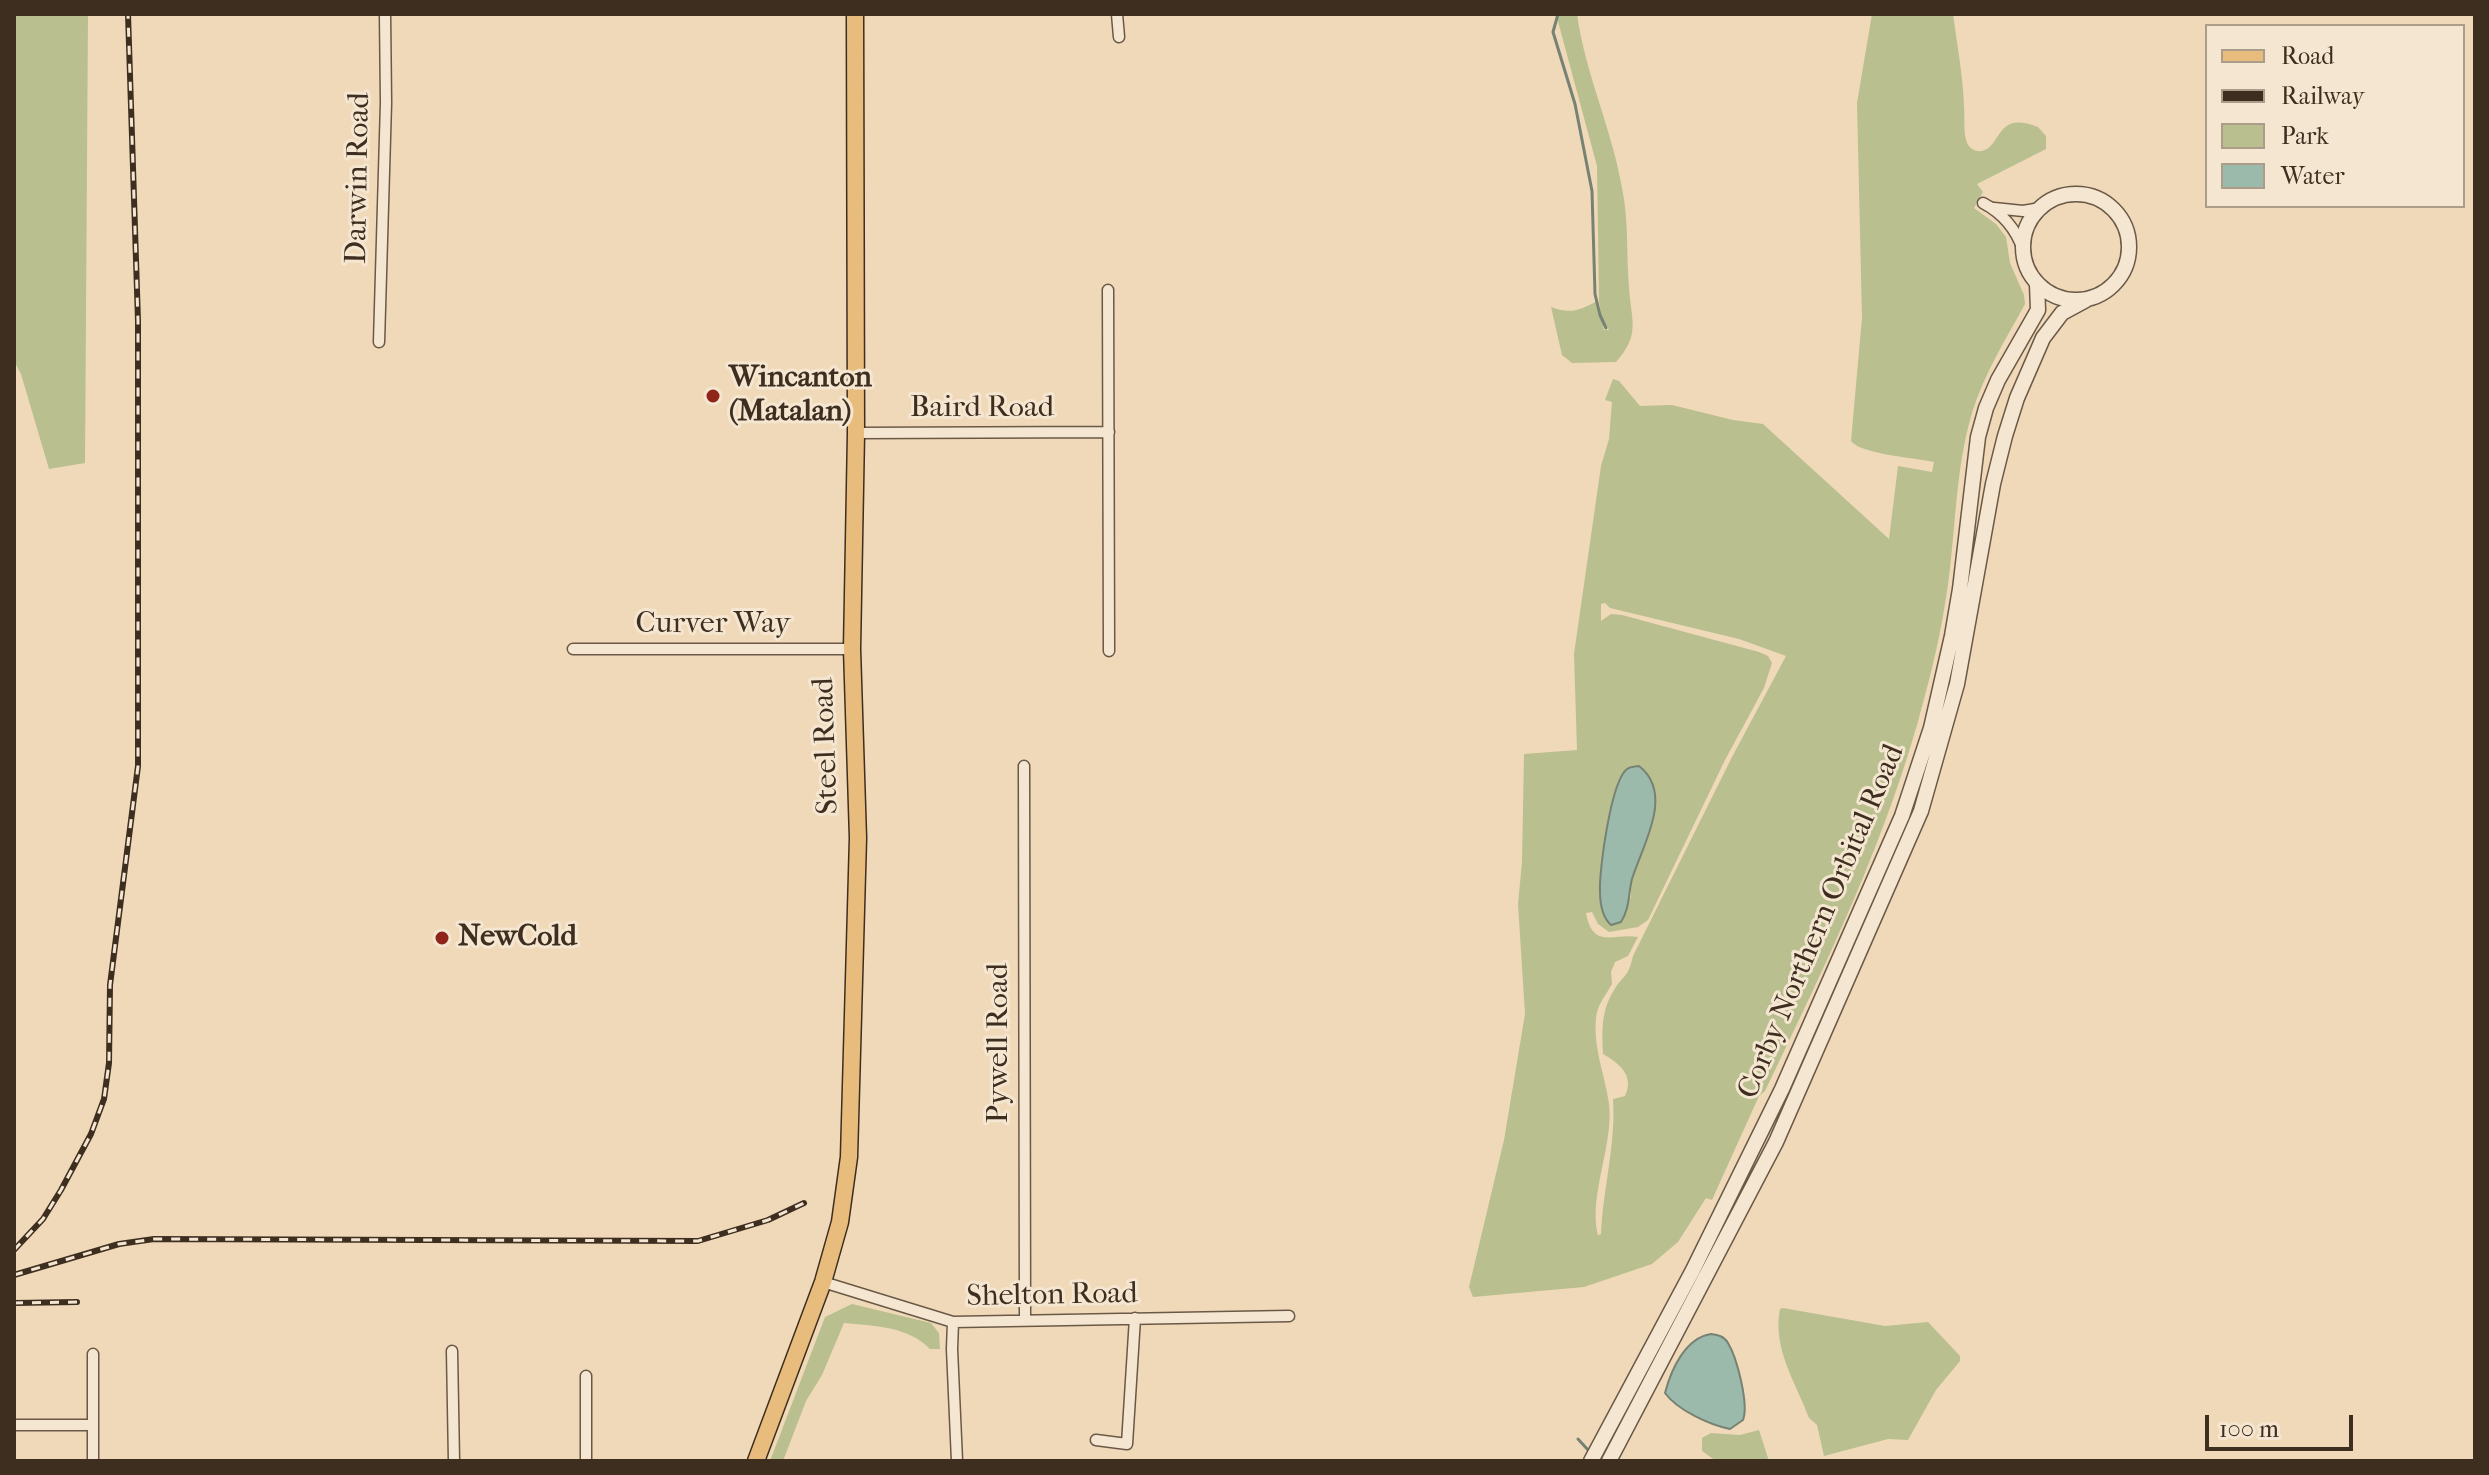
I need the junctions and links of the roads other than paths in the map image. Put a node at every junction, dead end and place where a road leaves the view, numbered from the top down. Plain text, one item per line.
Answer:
1 (385, 14) edge
2 (855, 14) edge
3 (1117, 14) edge
4 (1119, 37) dead end
5 (2041, 208) junction
6 (2023, 250) junction
7 (2037, 284) junction
8 (1108, 290) dead end
9 (2086, 300) junction
10 (379, 342) dead end
11 (1109, 432) junction
12 (856, 433) junction
13 (573, 649) dead end
14 (852, 649) junction
15 (1109, 651) dead end
16 (1024, 766) dead end
17 (823, 1282) junction
18 (1289, 1316) dead end
19 (1135, 1318) junction
20 (1025, 1320) junction
21 (953, 1322) junction
22 (452, 1351) dead end
23 (93, 1354) dead end
24 (586, 1376) dead end
25 (14, 1425) edge
26 (93, 1425) junction
27 (1096, 1440) dead end
28 (93, 1461) edge
29 (454, 1461) edge
30 (586, 1461) edge
31 (756, 1461) edge
32 (957, 1461) edge
33 (1591, 1461) edge
34 (1609, 1461) edge

1 - 10 street, Darwin Road
2 - 12 main road, Steel Road
3 - 4 street
5 - 6 street
5 - 6 street
5 - 9 street
6 - 7 street
7 - 9 street
7 - 33 street, Corby Northern Orbital Road
8 - 11 street
9 - 34 street, Corby Northern Orbital Road
11 - 12 street, Baird Road
11 - 15 street
12 - 14 main road, Steel Road
13 - 14 street, Curver Way
14 - 17 main road, Steel Road
16 - 20 street, Pywell Road
17 - 21 street, Shelton Road
17 - 31 main road, Steel Road
18 - 19 street, Shelton Road
19 - 20 street, Shelton Road
19 - 27 street
20 - 21 street, Shelton Road
21 - 32 street
22 - 29 street
23 - 26 street
24 - 30 street
25 - 26 street
26 - 28 street

